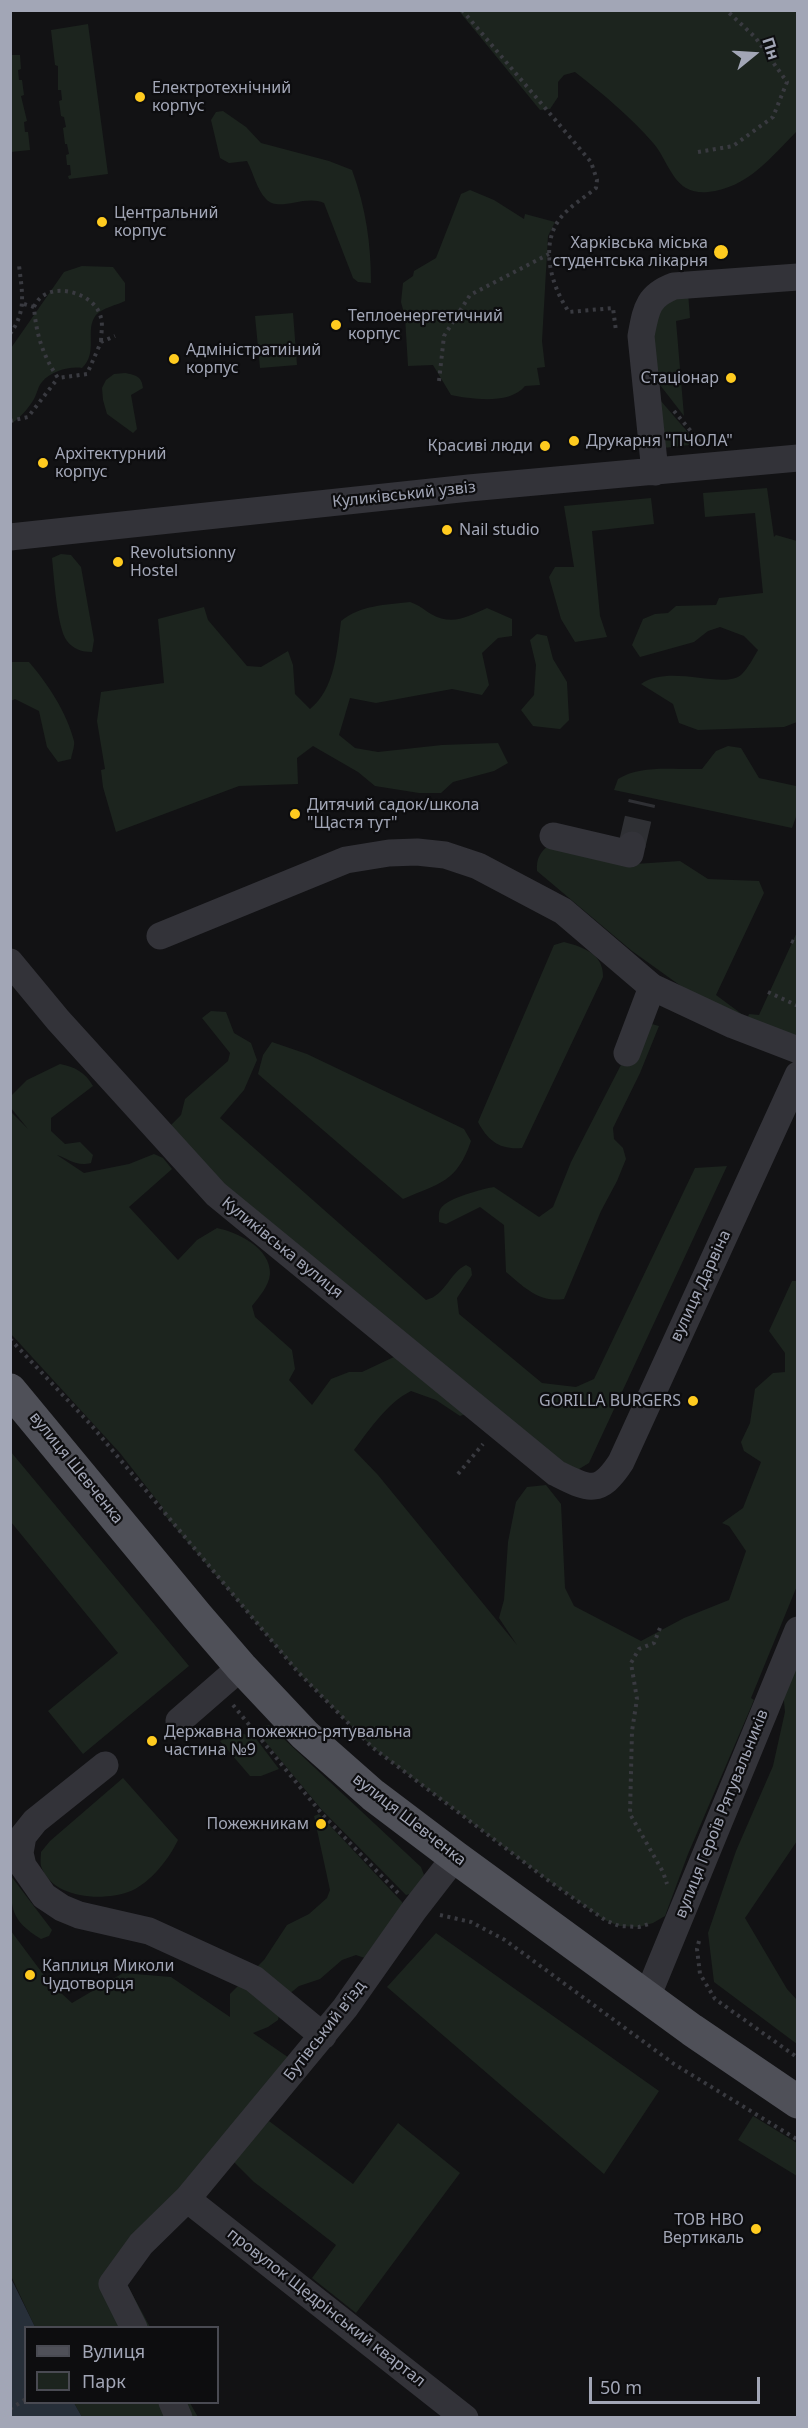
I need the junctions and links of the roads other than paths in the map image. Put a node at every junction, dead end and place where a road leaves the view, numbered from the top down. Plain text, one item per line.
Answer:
1 (798, 277) edge
2 (798, 458) edge
3 (655, 472) junction
4 (10, 537) edge
5 (553, 836) dead end
6 (632, 845) dead end
7 (160, 936) dead end
8 (10, 962) edge
9 (652, 987) junction
10 (798, 1050) edge
11 (627, 1053) dead end
12 (798, 1075) edge
13 (10, 1390) edge
14 (594, 1487) joint
15 (798, 1630) edge
16 (230, 1677) junction
17 (179, 1721) dead end
18 (105, 1765) dead end
19 (455, 1857) junction
20 (647, 1997) junction
21 (323, 2036) junction
22 (798, 2102) edge
23 (187, 2199) junction
24 (133, 2326) edge
25 (172, 2404) edge
26 (179, 2418) edge
27 (465, 2418) edge

1 - 3 street
2 - 3 street, Куликівський узвіз
3 - 4 street, Куликівський узвіз
5 - 6 street
7 - 9 street
8 - 14 street, Куликівська вулиця
9 - 10 street
9 - 11 street
12 - 14 street, вулиця Дарвіна
13 - 16 main road, вулиця Шевченка
15 - 20 street, вулиця Героїв Рятувальників
16 - 17 street
16 - 19 main road, вулиця Шевченка
18 - 21 street
19 - 20 main road, вулиця Шевченка
19 - 21 street, Бутівський в’їзд
20 - 22 main road, вулиця Шевченка
21 - 23 street, Бутівський в’їзд
23 - 24 street, Бутівський в’їзд
23 - 27 street, провулок Щедрінський квартал
25 - 26 street

